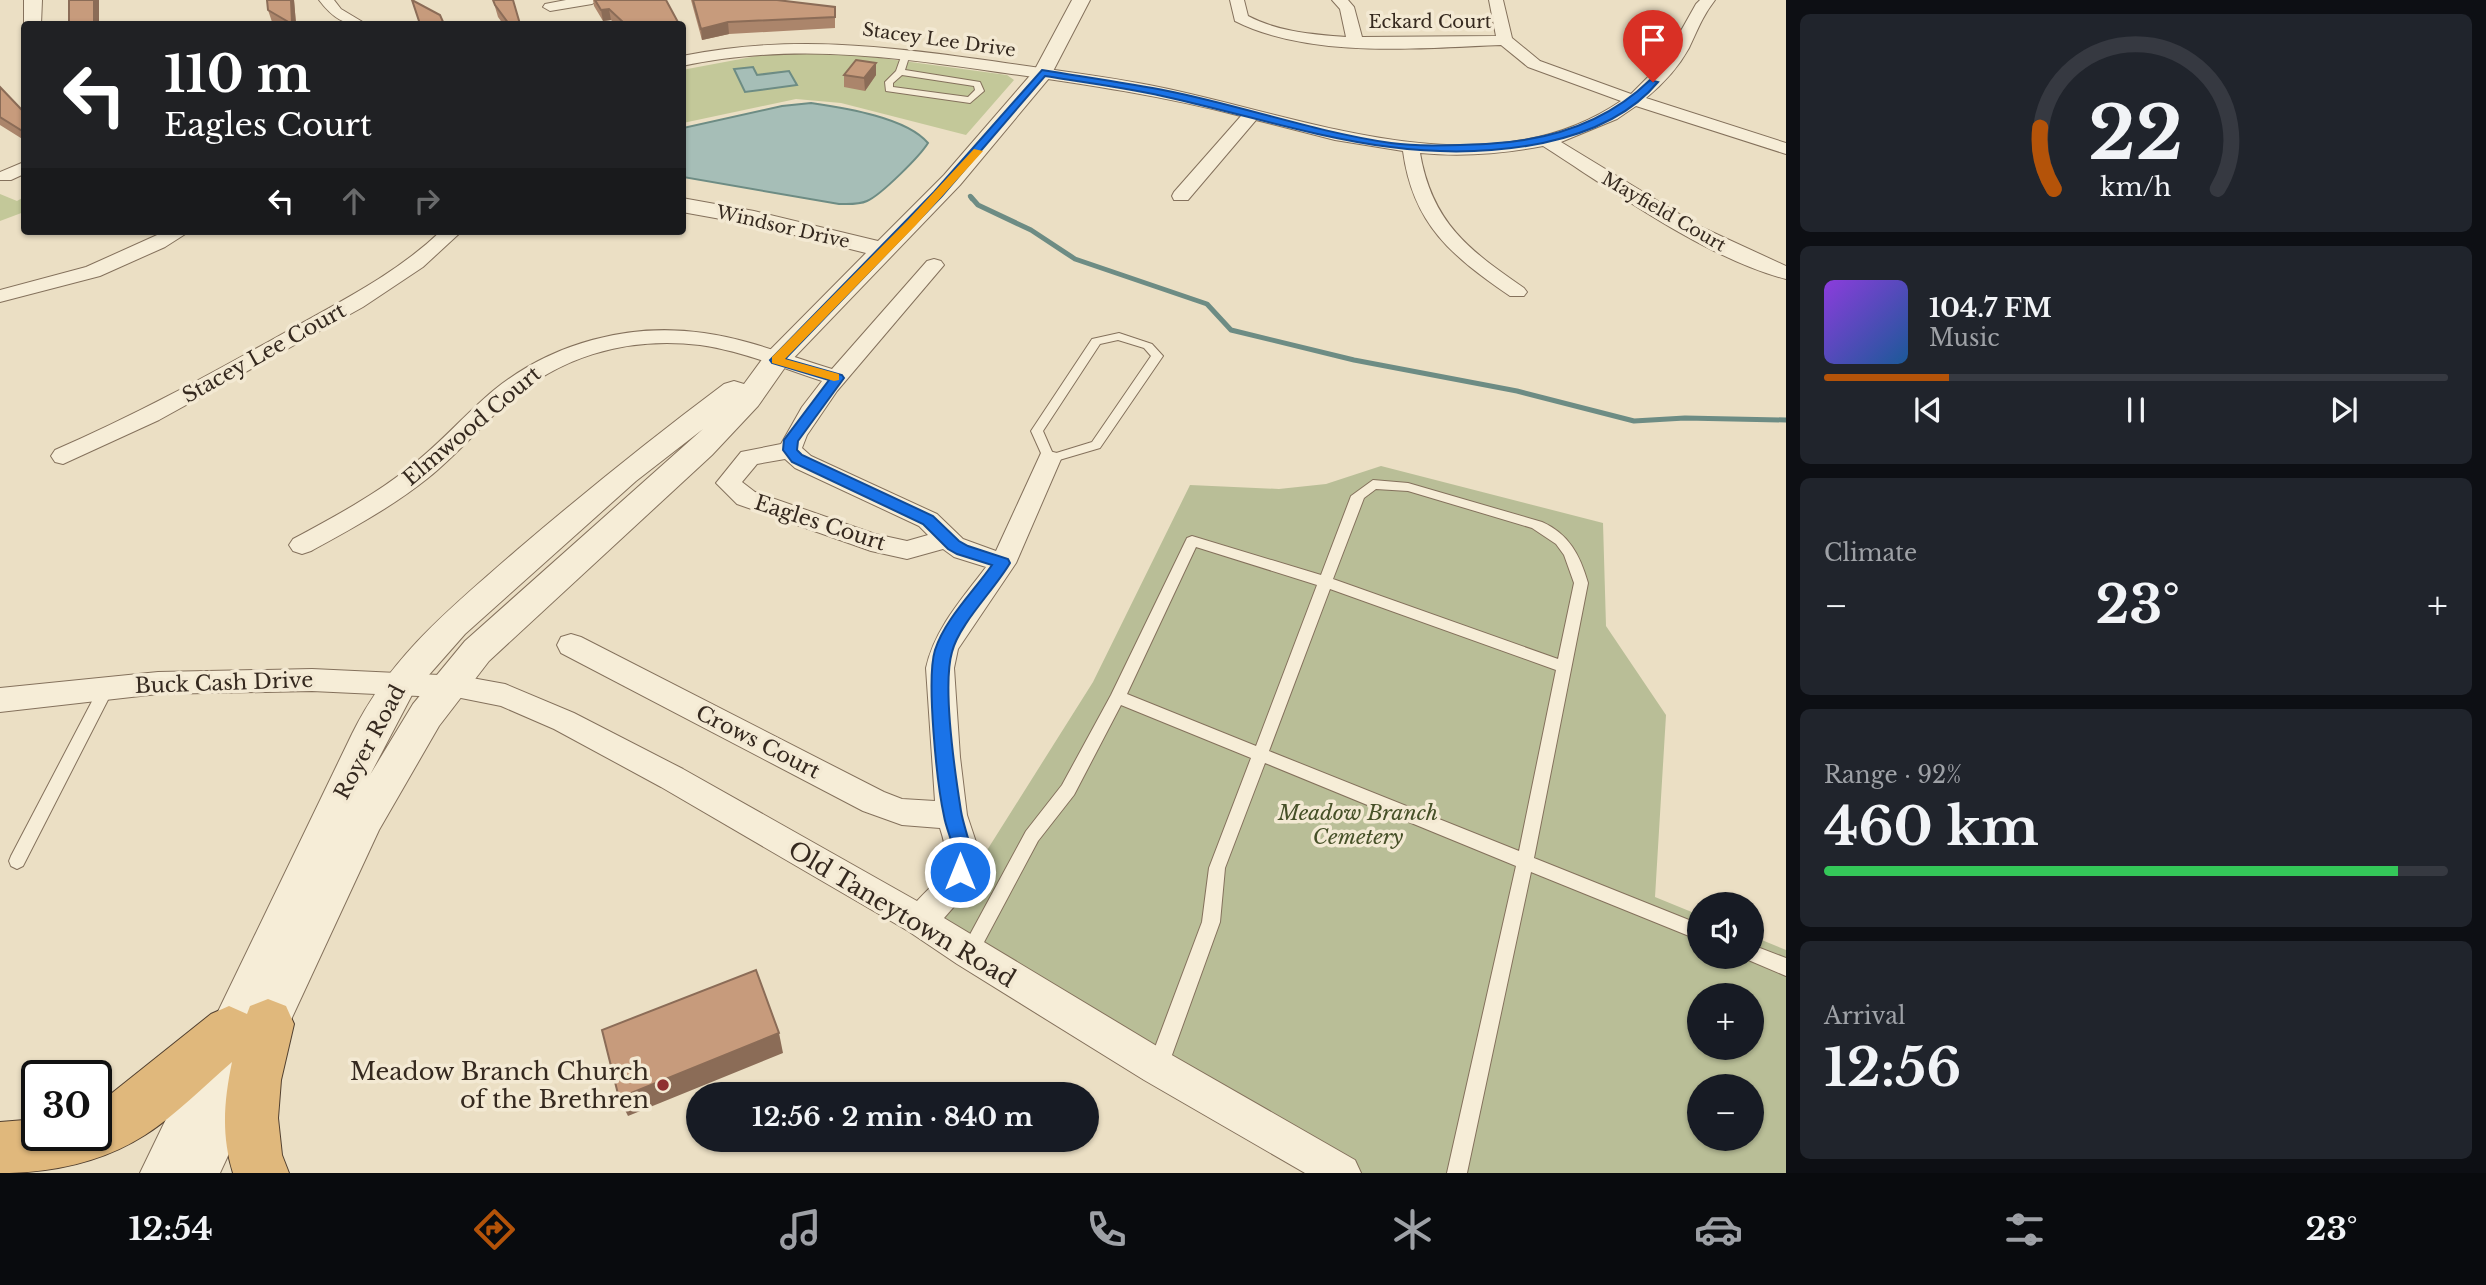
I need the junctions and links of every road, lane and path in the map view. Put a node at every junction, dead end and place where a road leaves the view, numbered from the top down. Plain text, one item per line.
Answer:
1 (33, 0) edge
2 (326, 0) edge
3 (592, 0) edge
4 (1082, 0) edge
5 (1237, 0) edge
6 (1339, 0) edge
7 (1496, 0) edge
8 (1708, 0) edge
9 (548, 4) edge
10 (32, 21) edge
11 (353, 21) edge
12 (559, 21) edge
13 (1505, 40) junction
14 (1355, 41) junction
15 (906, 54) junction
16 (686, 60) edge
17 (900, 72) junction
18 (1042, 73) junction
19 (1635, 100) junction
20 (1251, 115) junction
21 (1546, 140) junction
22 (1411, 149) junction
23 (1786, 149) edge
24 (21, 168) edge
25 (5, 176) dead end
26 (1181, 196) dead end
27 (686, 206) edge
28 (173, 235) edge
29 (448, 235) edge
30 (883, 250) junction
31 (934, 265) dead end
32 (1786, 273) edge
33 (1517, 292) dead end
34 (0, 296) edge
35 (776, 360) junction
36 (837, 378) junction
37 (790, 450) junction
38 (63, 456) dead end
39 (1049, 459) junction
40 (948, 539) junction
41 (302, 545) dead end
42 (1003, 563) junction
43 (1326, 582) junction
44 (571, 645) dead end
45 (1564, 667) junction
46 (400, 682) junction
47 (449, 686) junction
48 (106, 688) junction
49 (1118, 697) junction
50 (0, 700) edge
51 (1260, 755) junction
52 (953, 814) junction
53 (17, 861) dead end
54 (1525, 862) junction
55 (920, 920) junction
56 (1687, 927) edge
57 (969, 953) junction
58 (1764, 958) edge
59 (1786, 967) edge
60 (248, 1028) junction
61 (1157, 1067) junction
62 (112, 1123) edge
63 (0, 1149) edge
64 (21, 1149) edge
65 (164, 1173) edge
66 (195, 1173) edge
67 (261, 1173) edge
68 (1342, 1173) edge
69 (1457, 1173) edge

1 - 10 street
2 - 11 street
3 - 9 street
4 - 18 street, Royer Road
5 - 14 street, Eckard Court
6 - 14 street, Eckard Court
7 - 13 street
8 - 19 street, Stacey Lee Drive
9 - 12 street
13 - 14 street, Eckard Court
13 - 19 street
15 - 16 street, Stacey Lee Drive
15 - 17 lane
15 - 18 street, Stacey Lee Drive
17 - 17 lane
18 - 20 street, Stacey Lee Drive
18 - 30 street, Royer Road
19 - 21 street, Stacey Lee Drive
19 - 23 street
20 - 22 street, Stacey Lee Drive
20 - 26 street
21 - 22 street, Stacey Lee Drive
21 - 32 street, Mayfield Court
22 - 33 street
24 - 25 street
27 - 30 street, Windsor Drive
28 - 34 street
29 - 38 street, Stacey Lee Court
30 - 35 street, Royer Road
31 - 36 street
35 - 36 street, Elmwood Court
35 - 41 street, Elmwood Court
35 - 46 street, Royer Road
35 - 47 street, Royer Road
36 - 37 street
37 - 40 street, Eagles Court
37 - 40 street, Eagles Court
39 - 39 lane
39 - 42 street
40 - 42 street, Eagles Court
42 - 52 street
43 - 45 lane
43 - 45 lane
43 - 49 lane
43 - 51 lane
44 - 52 street, Crows Court
45 - 54 lane
46 - 47 street, Buck Cash Drive
46 - 48 street, Buck Cash Drive
46 - 60 street, Royer Road
47 - 55 street, Old Taneytown Road
47 - 60 street, Royer Road
48 - 50 street, Buck Cash Drive
48 - 53 lane
49 - 51 lane
49 - 57 lane
51 - 54 lane
51 - 61 lane
52 - 55 street
54 - 56 lane
54 - 69 lane
55 - 57 street, Old Taneytown Road
57 - 61 street, Old Taneytown Road
58 - 59 lane
60 - 62 highway
60 - 65 street, Royer Road
60 - 66 street, Royer Road
60 - 67 highway
61 - 68 street, Old Taneytown Road
63 - 64 highway

